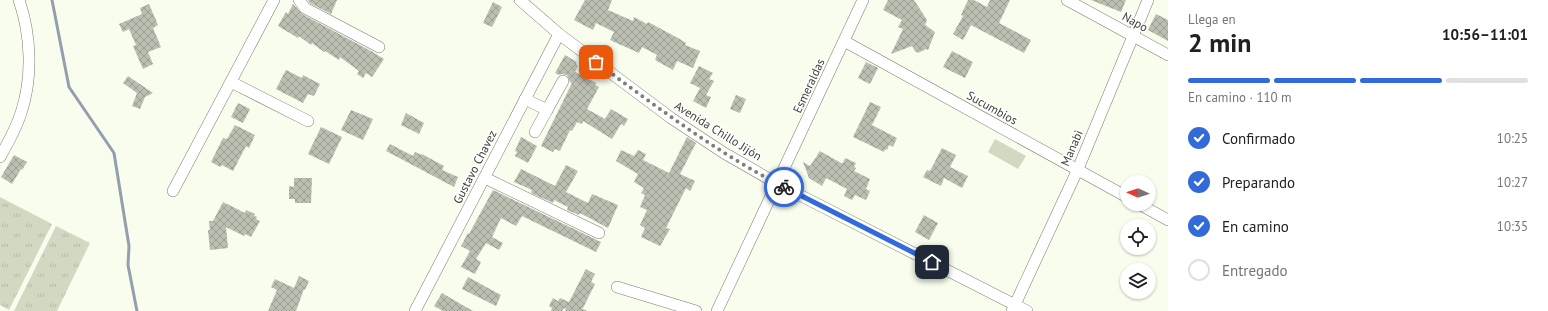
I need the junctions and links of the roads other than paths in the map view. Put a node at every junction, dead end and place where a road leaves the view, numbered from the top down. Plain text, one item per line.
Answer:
1 (18, 0) edge
2 (274, 0) edge
3 (299, 0) edge
4 (520, 0) edge
5 (863, 0) edge
6 (1067, 0) edge
7 (1148, 0) edge
8 (559, 34) junction
9 (1133, 36) junction
10 (844, 41) junction
11 (379, 47) dead end
12 (1168, 55) edge
13 (563, 81) dead end
14 (231, 82) junction
15 (525, 100) junction
16 (547, 110) junction
17 (308, 121) dead end
18 (535, 132) dead end
19 (0, 158) edge
20 (1078, 169) junction
21 (485, 178) junction
22 (778, 184) junction
23 (173, 191) dead end
24 (1120, 193) edge
25 (1152, 211) edge
26 (1168, 220) edge
27 (599, 233) dead end
28 (617, 287) dead end
29 (1014, 308) edge
30 (415, 311) edge
31 (696, 311) edge
32 (717, 311) edge
33 (1026, 311) edge

1 - 19 street
2 - 14 street
3 - 11 street
4 - 8 street, Avenida Chillo Jijón
5 - 10 street, Esmeraldas
6 - 9 street, Napo
7 - 9 street, Manabì
8 - 15 street, Gustavo Chavez
8 - 22 street, Avenida Chillo Jijón
9 - 12 street, Napo
9 - 20 street, Manabì
10 - 20 street, Sucumbios
10 - 22 street, Esmeraldas
13 - 16 street
14 - 17 street
14 - 23 street
15 - 16 street
15 - 21 street, Gustavo Chavez
16 - 18 street
20 - 24 street, Sucumbios
20 - 29 street, Manabì
21 - 27 street
21 - 30 street, Gustavo Chavez
22 - 29 street, Avenida Chillo Jijón
22 - 32 street, Esmeraldas
25 - 26 street
28 - 31 street
29 - 33 street, Avenida Chillo Jijón

